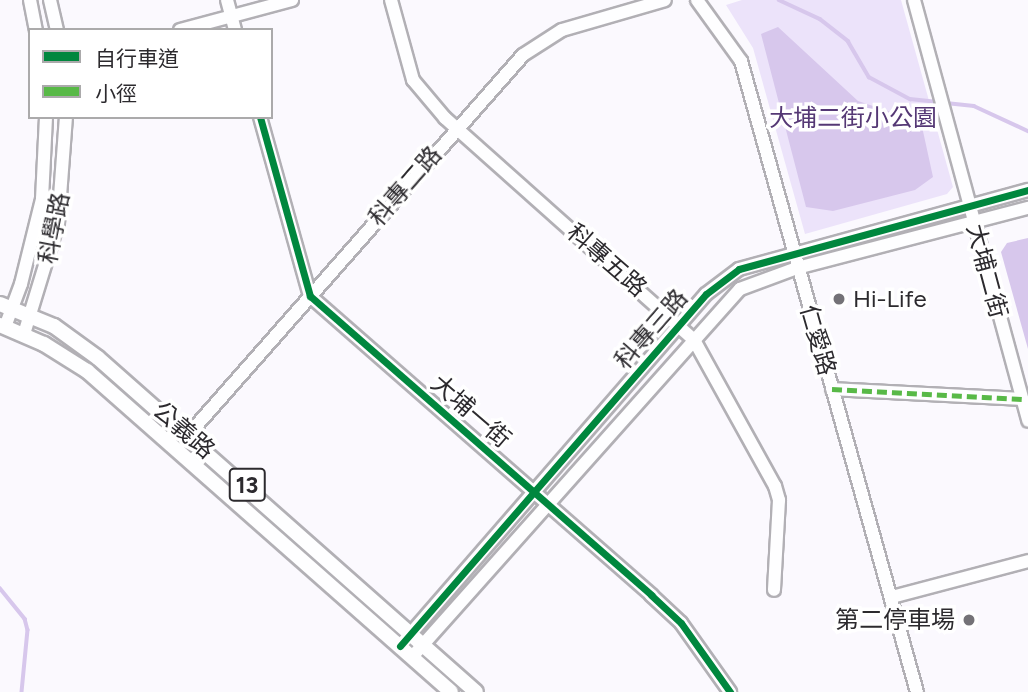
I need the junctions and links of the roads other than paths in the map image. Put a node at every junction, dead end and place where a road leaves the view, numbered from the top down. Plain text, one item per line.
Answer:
1 (30, 0) edge
2 (50, 0) edge
3 (227, 0) edge
4 (292, 0) edge
5 (391, 0) edge
6 (665, 0) edge
7 (697, 0) edge
8 (914, 0) edge
9 (231, 16) junction
10 (36, 28) edge
11 (57, 28) edge
12 (187, 28) edge
13 (234, 28) edge
14 (46, 119) edge
15 (65, 119) edge
16 (261, 119) edge
17 (455, 127) junction
18 (1028, 190) edge
19 (970, 206) junction
20 (1028, 208) edge
21 (974, 223) junction
22 (792, 252) junction
23 (797, 268) junction
24 (310, 296) junction
25 (6, 307) edge
26 (32, 318) junction
27 (680, 325) junction
28 (3, 326) edge
29 (24, 334) junction
30 (694, 340) junction
31 (832, 389) junction
32 (1022, 399) junction
33 (1028, 421) edge
34 (189, 434) junction
35 (536, 492) junction
36 (548, 503) junction
37 (1028, 561) edge
38 (314, 573) junction
39 (348, 575) junction
40 (774, 590) dead end
41 (892, 597) junction
42 (411, 633) junction
43 (424, 644) junction
44 (400, 646) junction
45 (412, 657) junction
46 (451, 692) edge
47 (476, 692) edge
48 (730, 692) edge
49 (917, 692) edge

1 - 10 street
2 - 11 street
3 - 9 street
4 - 9 street
5 - 17 street, 科專五路
6 - 17 street, 科專二路
7 - 22 street, 仁愛路
8 - 19 street, 大埔二街
9 - 12 street
9 - 13 street
14 - 25 street, 科學路
15 - 26 street, 科學路
16 - 24 street
17 - 24 street, 科專二路
17 - 27 street, 科專五路
18 - 19 street, 科專三路
19 - 21 street, 大埔二街
19 - 22 street, 科專三路
20 - 21 street, 科專三路
21 - 23 street, 科專三路
21 - 32 street, 大埔二街
22 - 23 street, 仁愛路
22 - 27 street, 科專三路
23 - 30 street, 科專三路
23 - 31 street, 仁愛路
24 - 34 street, 科專二路
24 - 35 street, 大埔一街
25 - 26 main road, 公義路 / 13
25 - 28 street, 科學路
26 - 29 street, 科學路
26 - 34 main road, 公義路 / 13
27 - 30 street, 科專五路
27 - 35 street, 科專三路
28 - 29 main road, 公義路 / 13
29 - 38 main road, 公義路 / 13
30 - 36 street, 科專三路
30 - 40 street, 科專五路
31 - 32 street
31 - 41 street, 仁愛路
32 - 33 street, 大埔二街
34 - 39 main road, 公義路 / 13
35 - 36 street, 大埔一街
35 - 42 street, 科專三路
36 - 43 street, 科專三路
36 - 48 street, 大埔一街
37 - 41 street
38 - 39 street
38 - 44 main road, 公義路 / 13
39 - 42 main road, 公義路 / 13
41 - 49 street, 仁愛路
42 - 43 main road, 公義路 / 13
42 - 44 street, 科專三路
43 - 45 street, 科專三路
43 - 47 main road, 公義路 / 13
44 - 45 main road, 公義路 / 13
45 - 46 main road, 公義路 / 13

